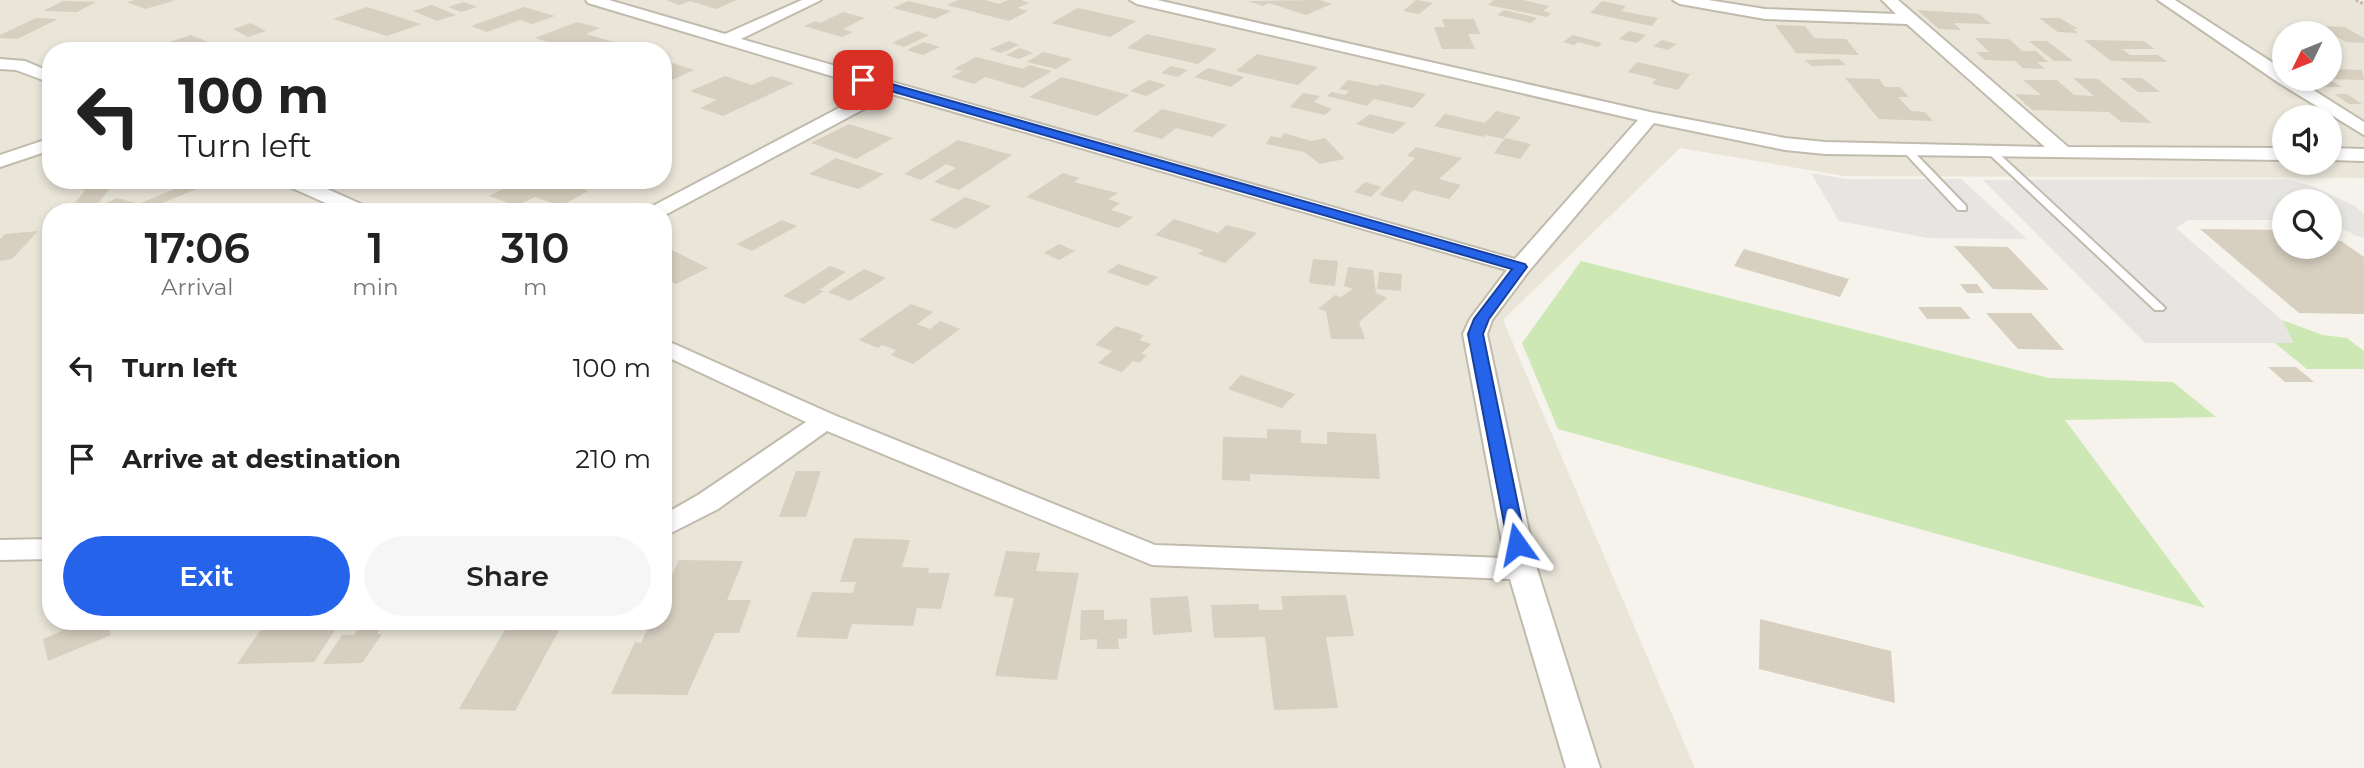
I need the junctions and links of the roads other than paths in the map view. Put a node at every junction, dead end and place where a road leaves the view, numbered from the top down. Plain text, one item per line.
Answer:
1 (593, 0) edge
2 (814, 0) edge
3 (1138, 0) edge
4 (1208, 0) edge
5 (1680, 0) edge
6 (1889, 0) edge
7 (2165, 0) edge
8 (1189, 11) junction
9 (1909, 19) junction
10 (729, 38) junction
11 (0, 64) edge
12 (2272, 70) edge
13 (42, 74) edge
14 (890, 88) junction
15 (2305, 91) edge
16 (1650, 117) junction
17 (2364, 130) edge
18 (42, 147) edge
19 (1907, 150) junction
20 (1992, 152) junction
21 (2063, 153) junction
22 (2272, 154) edge
23 (2342, 154) edge
24 (2364, 155) edge
25 (0, 161) edge
26 (311, 189) edge
27 (342, 203) edge
28 (672, 204) edge
29 (1962, 208) dead end
30 (1520, 267) junction
31 (2160, 309) dead end
32 (672, 350) edge
33 (825, 421) junction
34 (672, 522) edge
35 (42, 549) edge
36 (0, 550) edge
37 (1522, 569) junction
38 (1583, 768) edge

1 - 10 street
2 - 10 street
3 - 8 street
4 - 8 street
5 - 9 street
6 - 9 street
7 - 12 street
8 - 16 street
9 - 21 street
10 - 14 street
11 - 13 street
14 - 28 street
14 - 30 street
15 - 17 street
16 - 19 street
16 - 30 street
18 - 25 street
19 - 20 street
19 - 29 lane
20 - 21 street
20 - 31 lane
21 - 22 street
23 - 24 street
26 - 27 street
30 - 37 street
32 - 33 street
33 - 34 street
33 - 37 street
35 - 36 street
37 - 38 street

